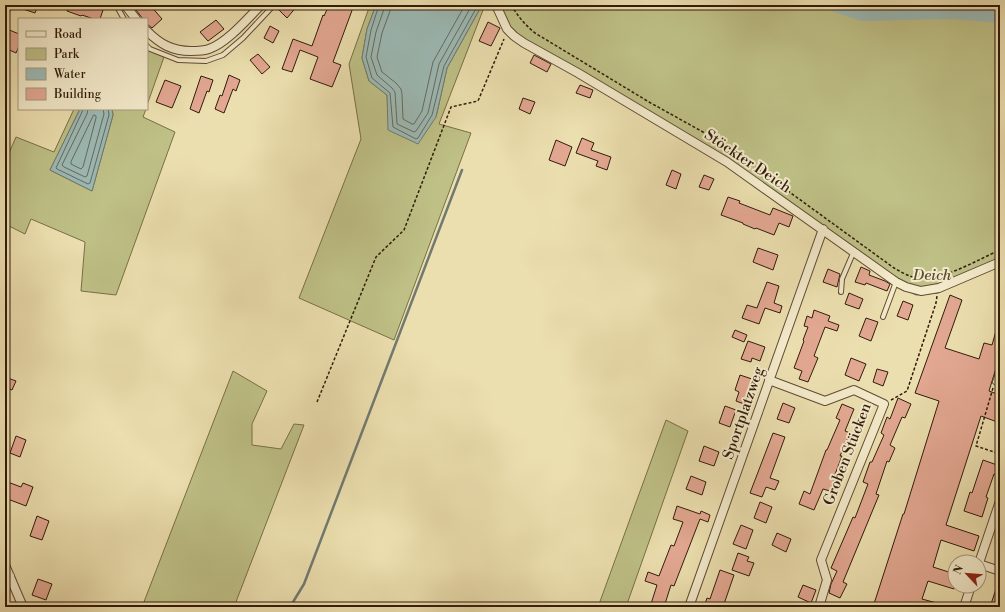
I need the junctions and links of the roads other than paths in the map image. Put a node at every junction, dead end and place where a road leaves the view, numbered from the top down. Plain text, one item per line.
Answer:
1 (8, 5) edge
2 (116, 5) edge
3 (126, 5) edge
4 (261, 5) edge
5 (274, 5) edge
6 (496, 5) edge
7 (5, 11) edge
8 (123, 18) edge
9 (135, 18) edge
10 (148, 32) edge
11 (148, 47) edge
12 (823, 229) junction
13 (854, 251) junction
14 (1000, 262) edge
15 (896, 282) junction
16 (841, 292) dead end
17 (883, 317) dead end
18 (1000, 366) edge
19 (769, 380) junction
20 (995, 382) road end
21 (1000, 501) edge
22 (982, 554) edge
23 (5, 565) edge
24 (987, 567) edge
25 (1000, 571) edge
26 (10, 576) junction
27 (5, 589) edge
28 (968, 594) edge
29 (23, 607) edge
30 (689, 607) edge
31 (819, 607) edge
32 (964, 607) edge

1 - 7 street
2 - 8 lane
3 - 9 street
4 - 10 street
5 - 11 lane
6 - 12 street, Stöckter Deich
12 - 13 street, Stöckter Deich
12 - 19 street, Sportplatzweg
13 - 15 street, Stöckter Deich
13 - 16 lane
14 - 15 street, Stöckter Deich
15 - 17 lane
18 - 20 lane
19 - 30 street, Sportplatzweg
19 - 31 street, Groben Stücken
21 - 22 street
23 - 26 street
24 - 25 street
26 - 27 street
26 - 29 street
28 - 32 street

